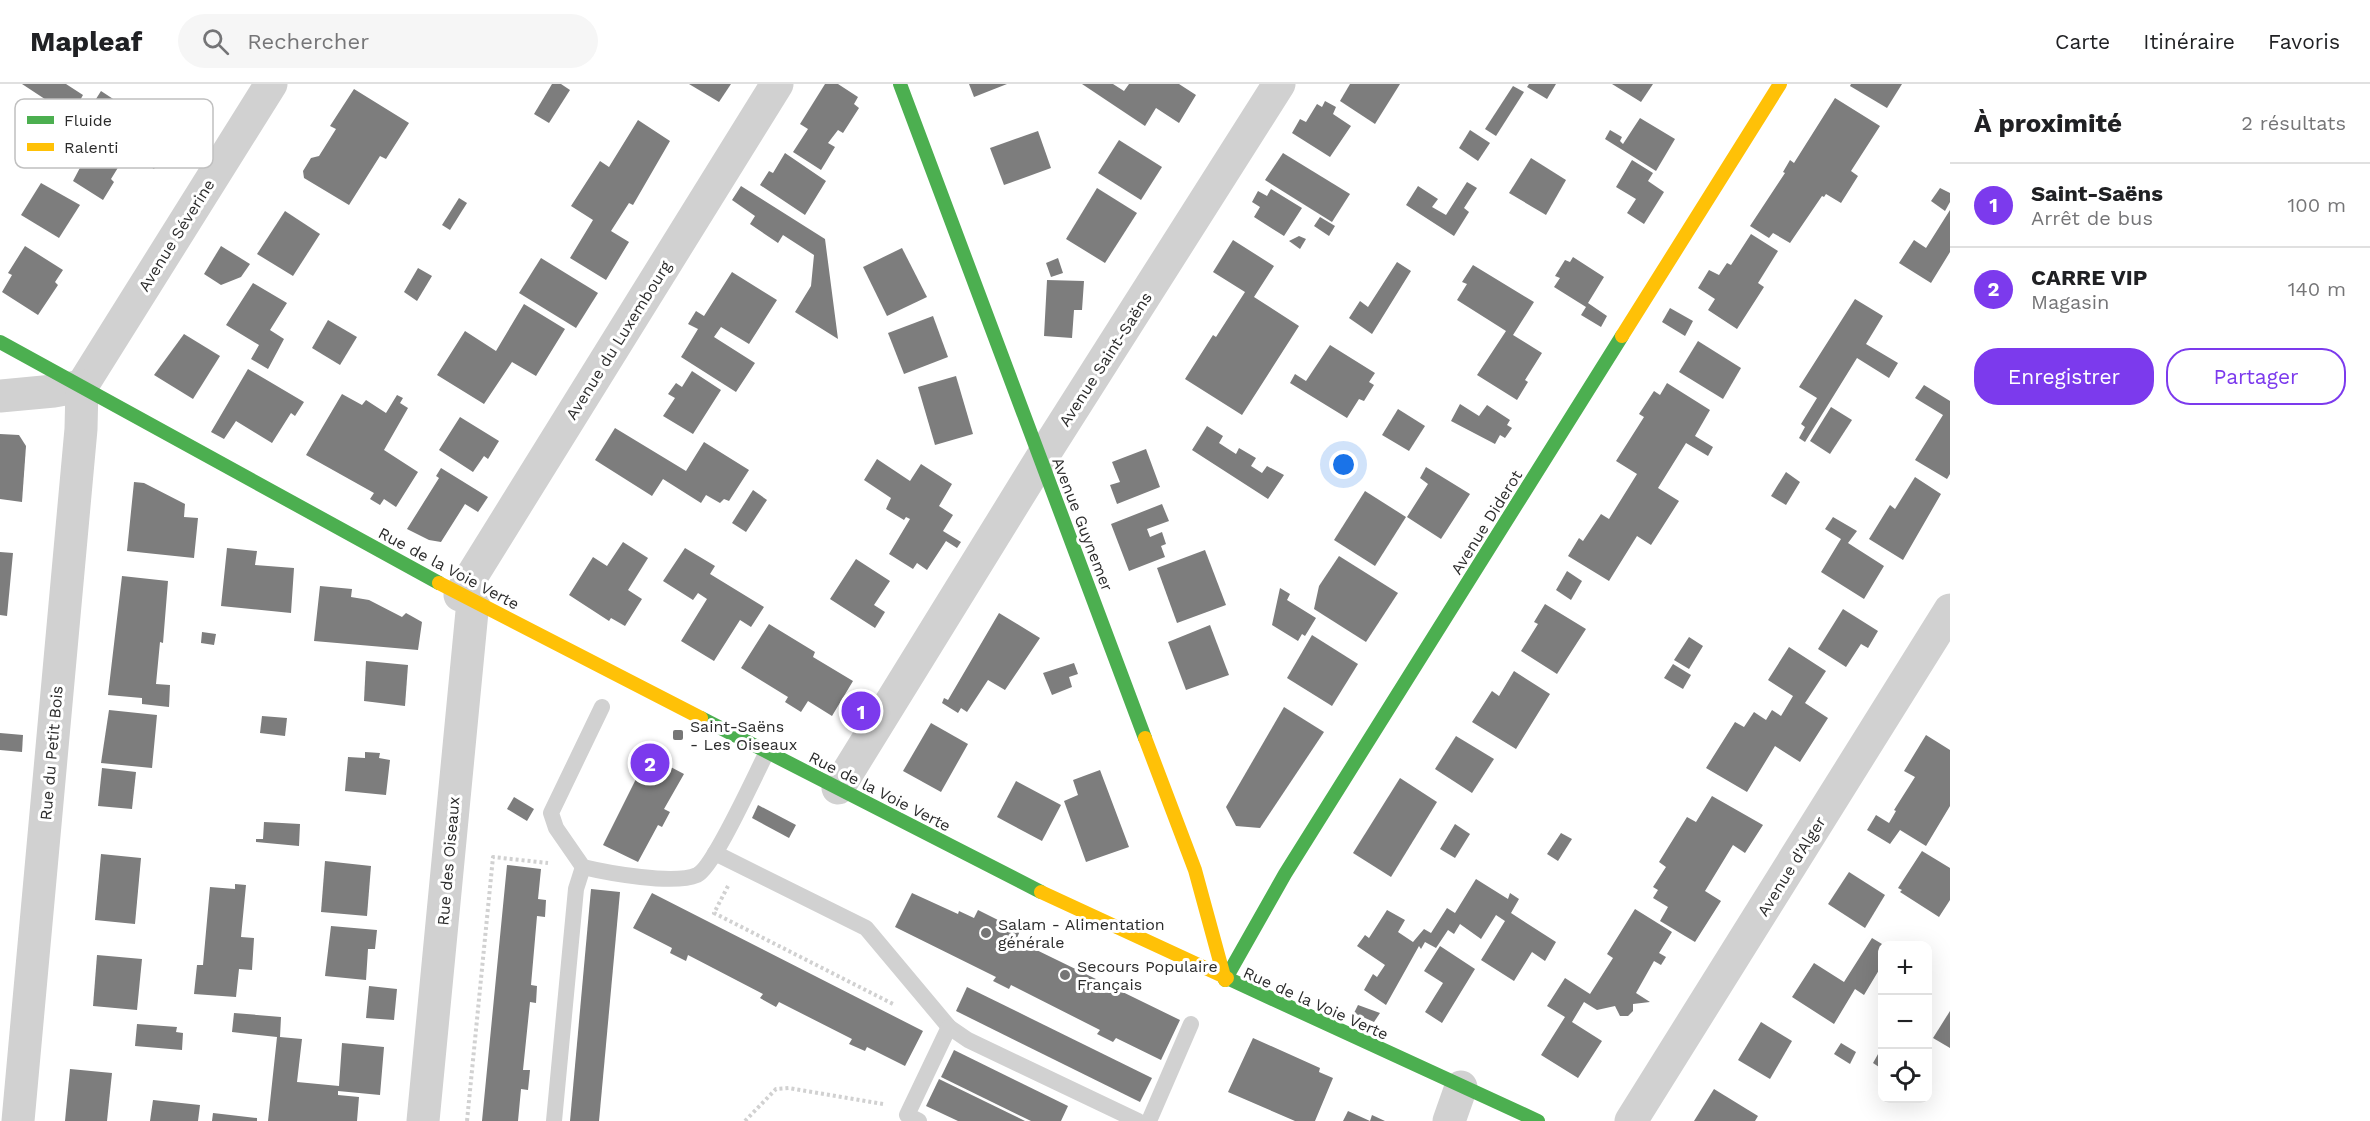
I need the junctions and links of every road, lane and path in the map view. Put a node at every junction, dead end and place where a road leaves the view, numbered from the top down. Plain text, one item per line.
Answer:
1 (271, 84) edge
2 (777, 84) edge
3 (900, 84) edge
4 (1280, 84) edge
5 (1780, 84) edge
6 (0, 342) edge
7 (82, 386) junction
8 (0, 396) edge
9 (1041, 459) junction
10 (467, 598) junction
11 (1950, 610) edge
12 (602, 707) dead end
13 (767, 752) junction
14 (838, 788) junction
15 (715, 853) junction
16 (739, 864) junction
17 (583, 867) junction
18 (1225, 980) junction
19 (906, 1011) dead end
20 (1191, 1024) dead end
21 (950, 1028) junction
22 (1461, 1087) junction
23 (883, 1113) dead end
24 (18, 1121) edge
25 (423, 1121) edge
26 (468, 1121) edge
27 (554, 1121) edge
28 (745, 1121) edge
29 (919, 1121) edge
30 (1138, 1121) edge
31 (1149, 1121) edge
32 (1449, 1121) edge
33 (1538, 1121) edge
34 (1631, 1121) edge

1 - 7 street, Avenue Séverine
2 - 10 street, Avenue du Luxembourg
3 - 9 street, Avenue Guynemer
4 - 9 street, Avenue Saint-Saëns
5 - 18 street, Avenue Diderot
6 - 7 street, Rue de la Voie Verte
7 - 8 street
7 - 10 street, Rue de la Voie Verte
7 - 24 street, Rue du Petit Bois
9 - 14 street, Avenue Saint-Saëns
9 - 18 street, Avenue Guynemer
10 - 13 street, Rue de la Voie Verte
10 - 25 street, Rue des Oiseaux
11 - 34 street, Avenue d'Alger
12 - 17 lane
13 - 14 street, Rue de la Voie Verte
13 - 15 lane
14 - 18 street, Rue de la Voie Verte
15 - 16 lane
15 - 17 lane
16 - 19 path
16 - 21 lane
17 - 26 path
17 - 27 lane
18 - 22 street, Rue de la Voie Verte
20 - 31 lane
21 - 29 lane
21 - 30 lane
22 - 32 street
22 - 33 street, Rue de la Voie Verte
23 - 28 path

